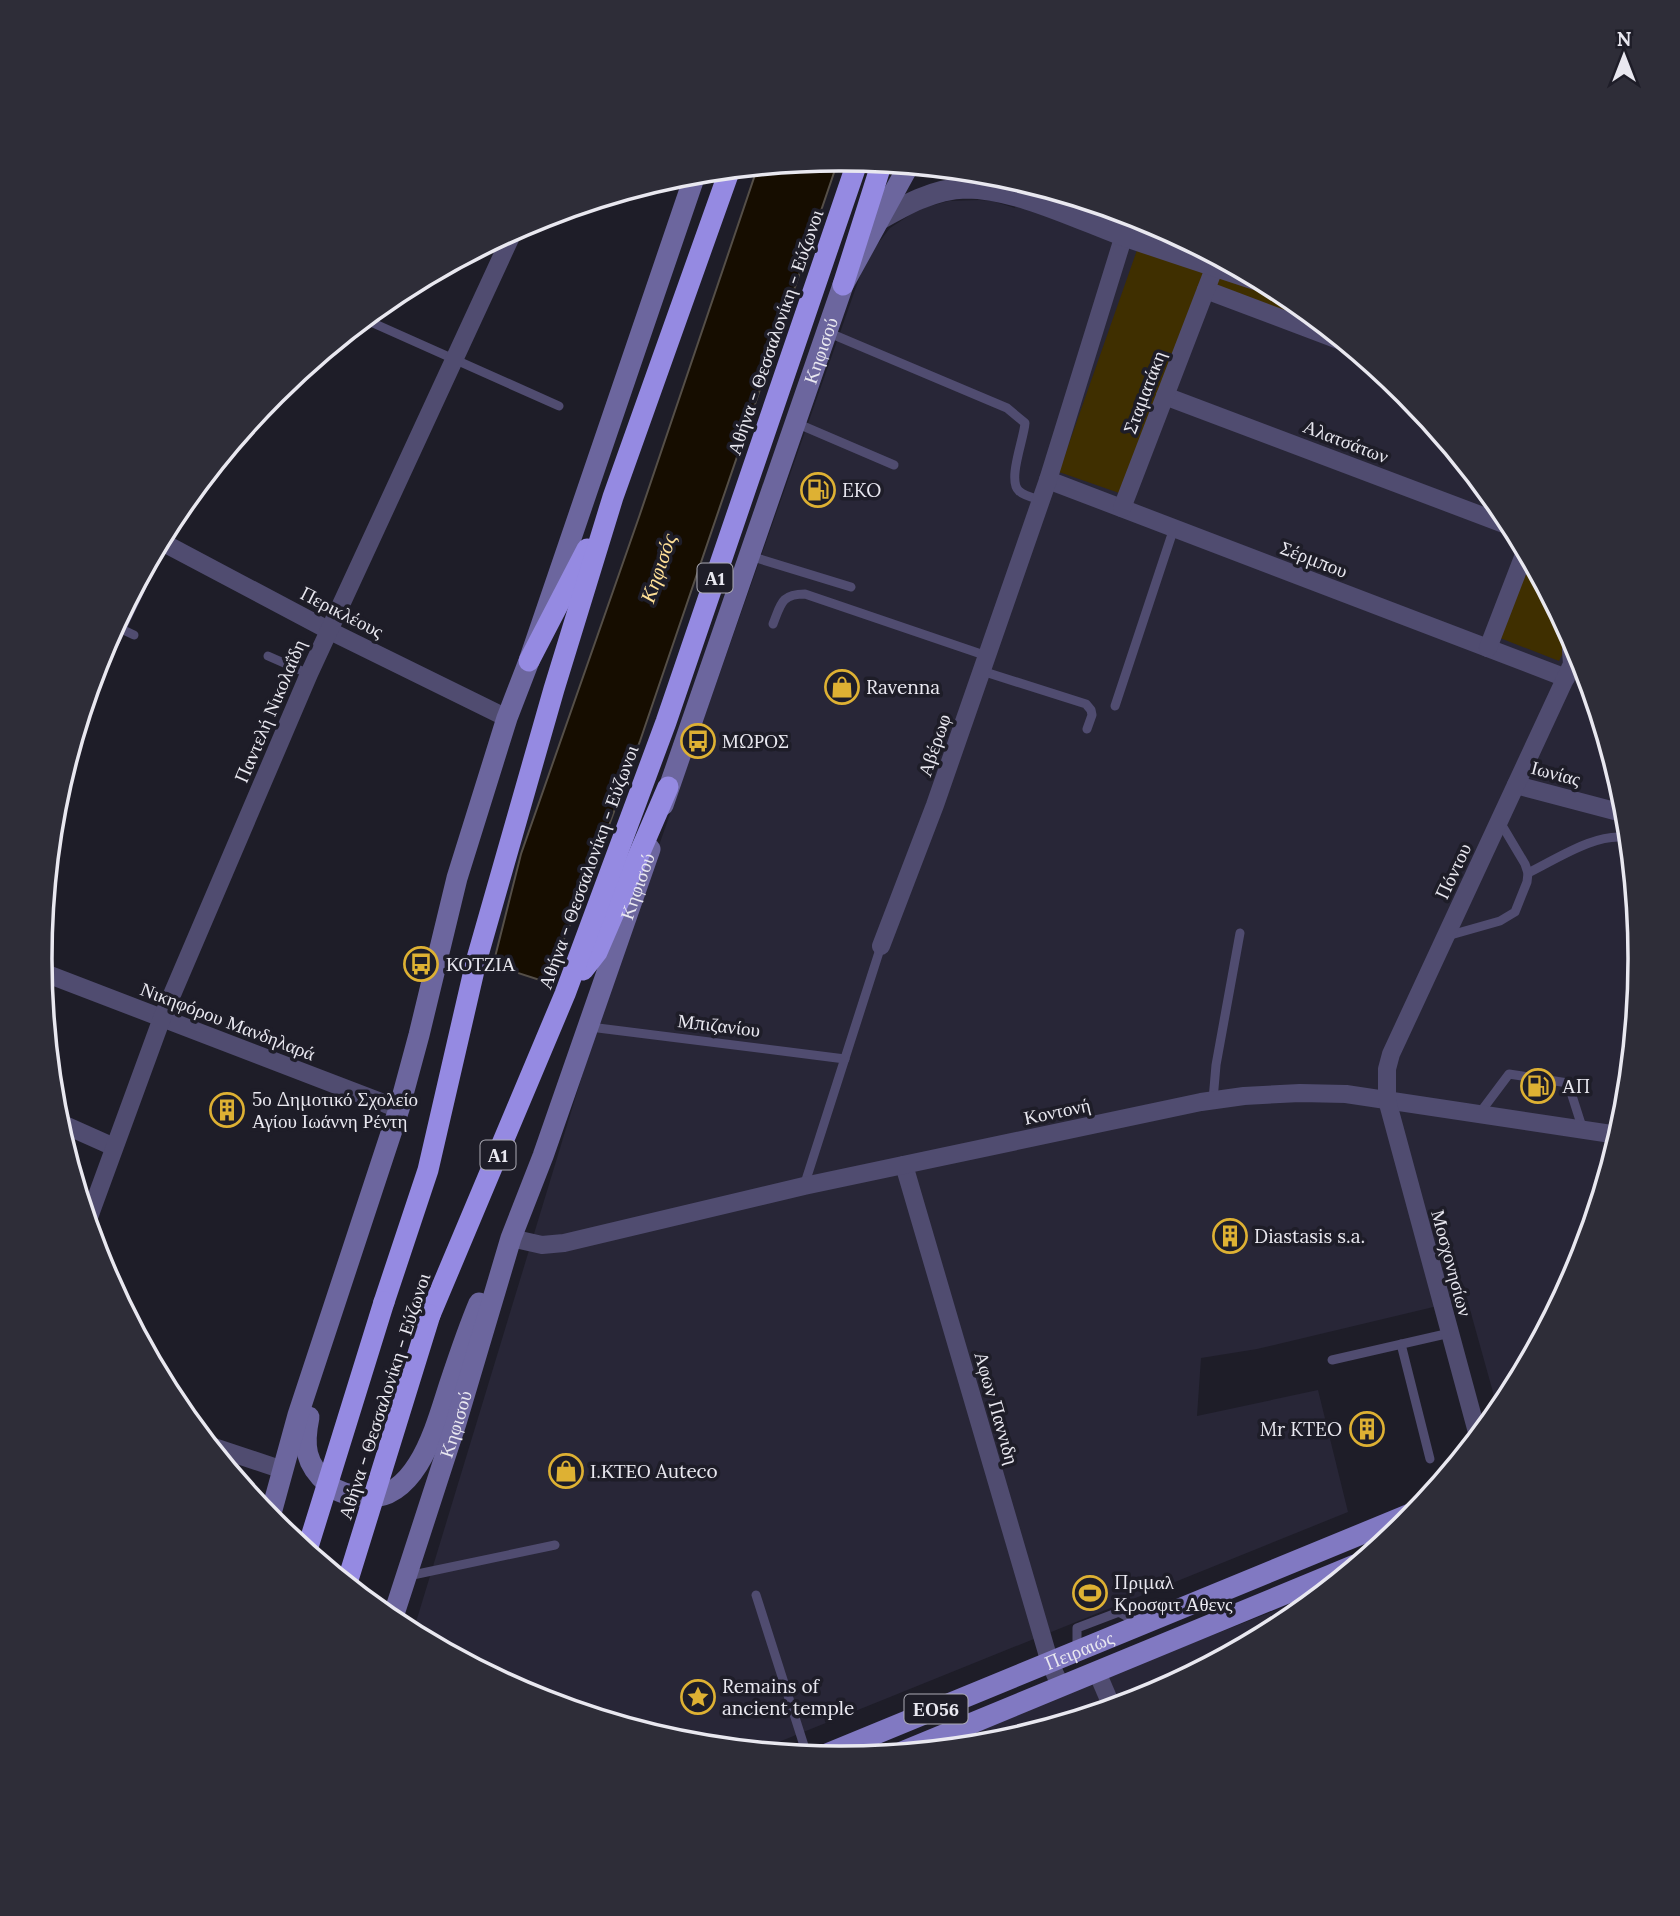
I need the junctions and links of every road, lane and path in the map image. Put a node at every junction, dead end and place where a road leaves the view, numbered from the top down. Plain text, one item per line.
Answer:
1 (854, 171) edge
2 (879, 172) edge
3 (904, 173) edge
4 (726, 179) edge
5 (692, 185) edge
6 (877, 221) junction
7 (1124, 235) junction
8 (507, 245) edge
9 (1215, 266) joint
10 (843, 285) junction
11 (1206, 290) junction
12 (374, 323) edge
13 (827, 331) junction
14 (1318, 332) edge
15 (455, 359) junction
16 (1165, 396) junction
17 (559, 405) dead end
18 (796, 422) junction
19 (894, 465) dead end
20 (1048, 480) junction
21 (613, 497) junction
22 (1041, 500) junction
23 (1122, 508) junction
24 (1495, 521) edge
25 (1174, 528) junction
26 (169, 546) edge
27 (750, 556) junction
28 (1521, 562) edge
29 (851, 587) dead end
30 (773, 624) dead end
31 (328, 629) junction
32 (124, 630) edge
33 (134, 635) dead end
34 (1488, 648) junction
35 (268, 656) dead end
36 (529, 661) junction
37 (984, 663) junction
38 (1572, 667) edge
39 (1572, 668) edge
40 (309, 674) junction
41 (1115, 706) dead end
42 (507, 718) junction
43 (1087, 729) dead end
44 (1516, 785) junction
45 (668, 787) junction
46 (1613, 811) edge
47 (1499, 821) junction
48 (1618, 837) edge
49 (1528, 873) junction
50 (1240, 933) dead end
51 (1446, 936) junction
52 (881, 946) joint
53 (53, 976) edge
54 (565, 994) junction
55 (162, 1018) junction
56 (589, 1027) junction
57 (845, 1059) junction
58 (1213, 1100) junction
59 (1387, 1100) junction
60 (399, 1109) junction
61 (1479, 1114) junction
62 (72, 1128) edge
63 (1583, 1130) junction
64 (1607, 1133) edge
65 (114, 1147) junction
66 (904, 1165) junction
67 (804, 1186) junction
68 (93, 1207) edge
69 (511, 1238) junction
70 (330, 1319) junction
71 (1450, 1333) junction
72 (1401, 1344) junction
73 (1332, 1360) dead end
74 (1475, 1424) edge
75 (228, 1452) edge
76 (1430, 1459) dead end
77 (284, 1470) junction
78 (274, 1505) edge
79 (1388, 1523) edge
80 (310, 1540) edge
81 (555, 1545) dead end
82 (350, 1574) edge
83 (406, 1576) junction
84 (1326, 1577) edge
85 (757, 1595) dead end
86 (396, 1608) edge
87 (1050, 1663) junction
88 (1097, 1672) junction
89 (1061, 1687) junction
90 (1108, 1698) edge
91 (931, 1740) edge
92 (804, 1745) edge
93 (847, 1746) edge

1 - 54 highway, Αθήνα - Θεσσαλονίκη - Εύζωνοι / Α1
2 - 10 highway
3 - 6 main road, Κηφισού
4 - 21 highway, Αθήνα - Θεσσαλονίκη - Εύζωνοι
5 - 36 main road
6 - 7 street
6 - 10 main road, Κηφισού
7 - 9 street
7 - 20 street, Αβέρωφ
8 - 15 street, Παντελή Νικολαΐδη
9 - 11 street, Σταματάκη
10 - 13 main road, Κηφισού
11 - 14 street
11 - 16 street, Σταματάκη
12 - 15 lane
13 - 18 main road, Κηφισού
13 - 22 lane
15 - 17 lane
15 - 31 street, Παντελή Νικολαΐδη
16 - 23 street, Σταματάκη
16 - 24 street, Αλατσάτων
18 - 19 lane
18 - 27 main road, Κηφισού
20 - 22 street, Αβέρωφ
20 - 23 street, Σέρμπου
21 - 36 highway
21 - 80 highway, Αθήνα - Θεσσαλονίκη - Εύζωνοι, bridge
22 - 37 street, Αβέρωφ
23 - 25 street, Σέρμπου
25 - 34 street, Σέρμπου
25 - 41 lane
26 - 31 street, Περικλέους
27 - 29 lane
27 - 45 main road, Κηφισού
28 - 34 street
30 - 37 lane
31 - 40 street, Παντελή Νικολαΐδη
31 - 42 street, Περικλέους
32 - 33 lane
34 - 38 street, Σέρμπου
35 - 40 lane
36 - 42 main road
37 - 43 lane
37 - 52 street, Αβέρωφ
39 - 44 street, Πόντου
40 - 55 street, Παντελή Νικολαΐδη
42 - 60 main road
44 - 46 street, Ιωνίας
44 - 47 street, Πόντου
45 - 54 highway
45 - 56 main road, Κηφισού
47 - 49 lane
47 - 51 street, Πόντου
48 - 49 lane
49 - 51 lane
50 - 58 lane
51 - 59 street, Πόντου
52 - 57 lane, Αβέρωφ
53 - 55 street, Νικηφόρου Μανδηλαρά
54 - 82 highway, Αθήνα - Θεσσαλονίκη - Εύζωνοι / Α1, bridge
55 - 60 street, Νικηφόρου Μανδηλαρά
55 - 65 street, Παντελή Νικολαΐδη
56 - 57 lane, Μπιζανίου
56 - 69 main road, Κηφισού
57 - 67 lane, Αβέρωφ
58 - 59 street, Κοντονή
58 - 66 street, Κοντονή
59 - 61 street, Κοντονή
59 - 71 street, Μοσχονησίων
60 - 70 main road
61 - 63 street, Κοντονή
61 - 63 lane
62 - 65 street
63 - 64 street, Κοντονή
65 - 68 street, Παντελή Νικολαΐδη
66 - 67 street, Κοντονή
66 - 87 street, Αφων Παννιδη
67 - 69 street, Κοντονή
69 - 70 main road
69 - 83 main road, Κηφισού
70 - 77 main road
71 - 72 lane
71 - 74 street, Μοσχονησίων
72 - 73 lane
72 - 76 lane
75 - 77 street
77 - 78 main road
79 - 87 main road, Πειραιώς / ΕΟ56
81 - 83 lane
83 - 86 main road, Κηφισού
84 - 88 main road, Πειραιώς / ΕΟ56
85 - 92 lane
87 - 89 street, Αφων Παννιδη
87 - 93 main road, Πειραιώς / ΕΟ56
88 - 89 main road, Πειραιώς / ΕΟ56
88 - 90 street
89 - 91 main road, Πειραιώς / ΕΟ56

